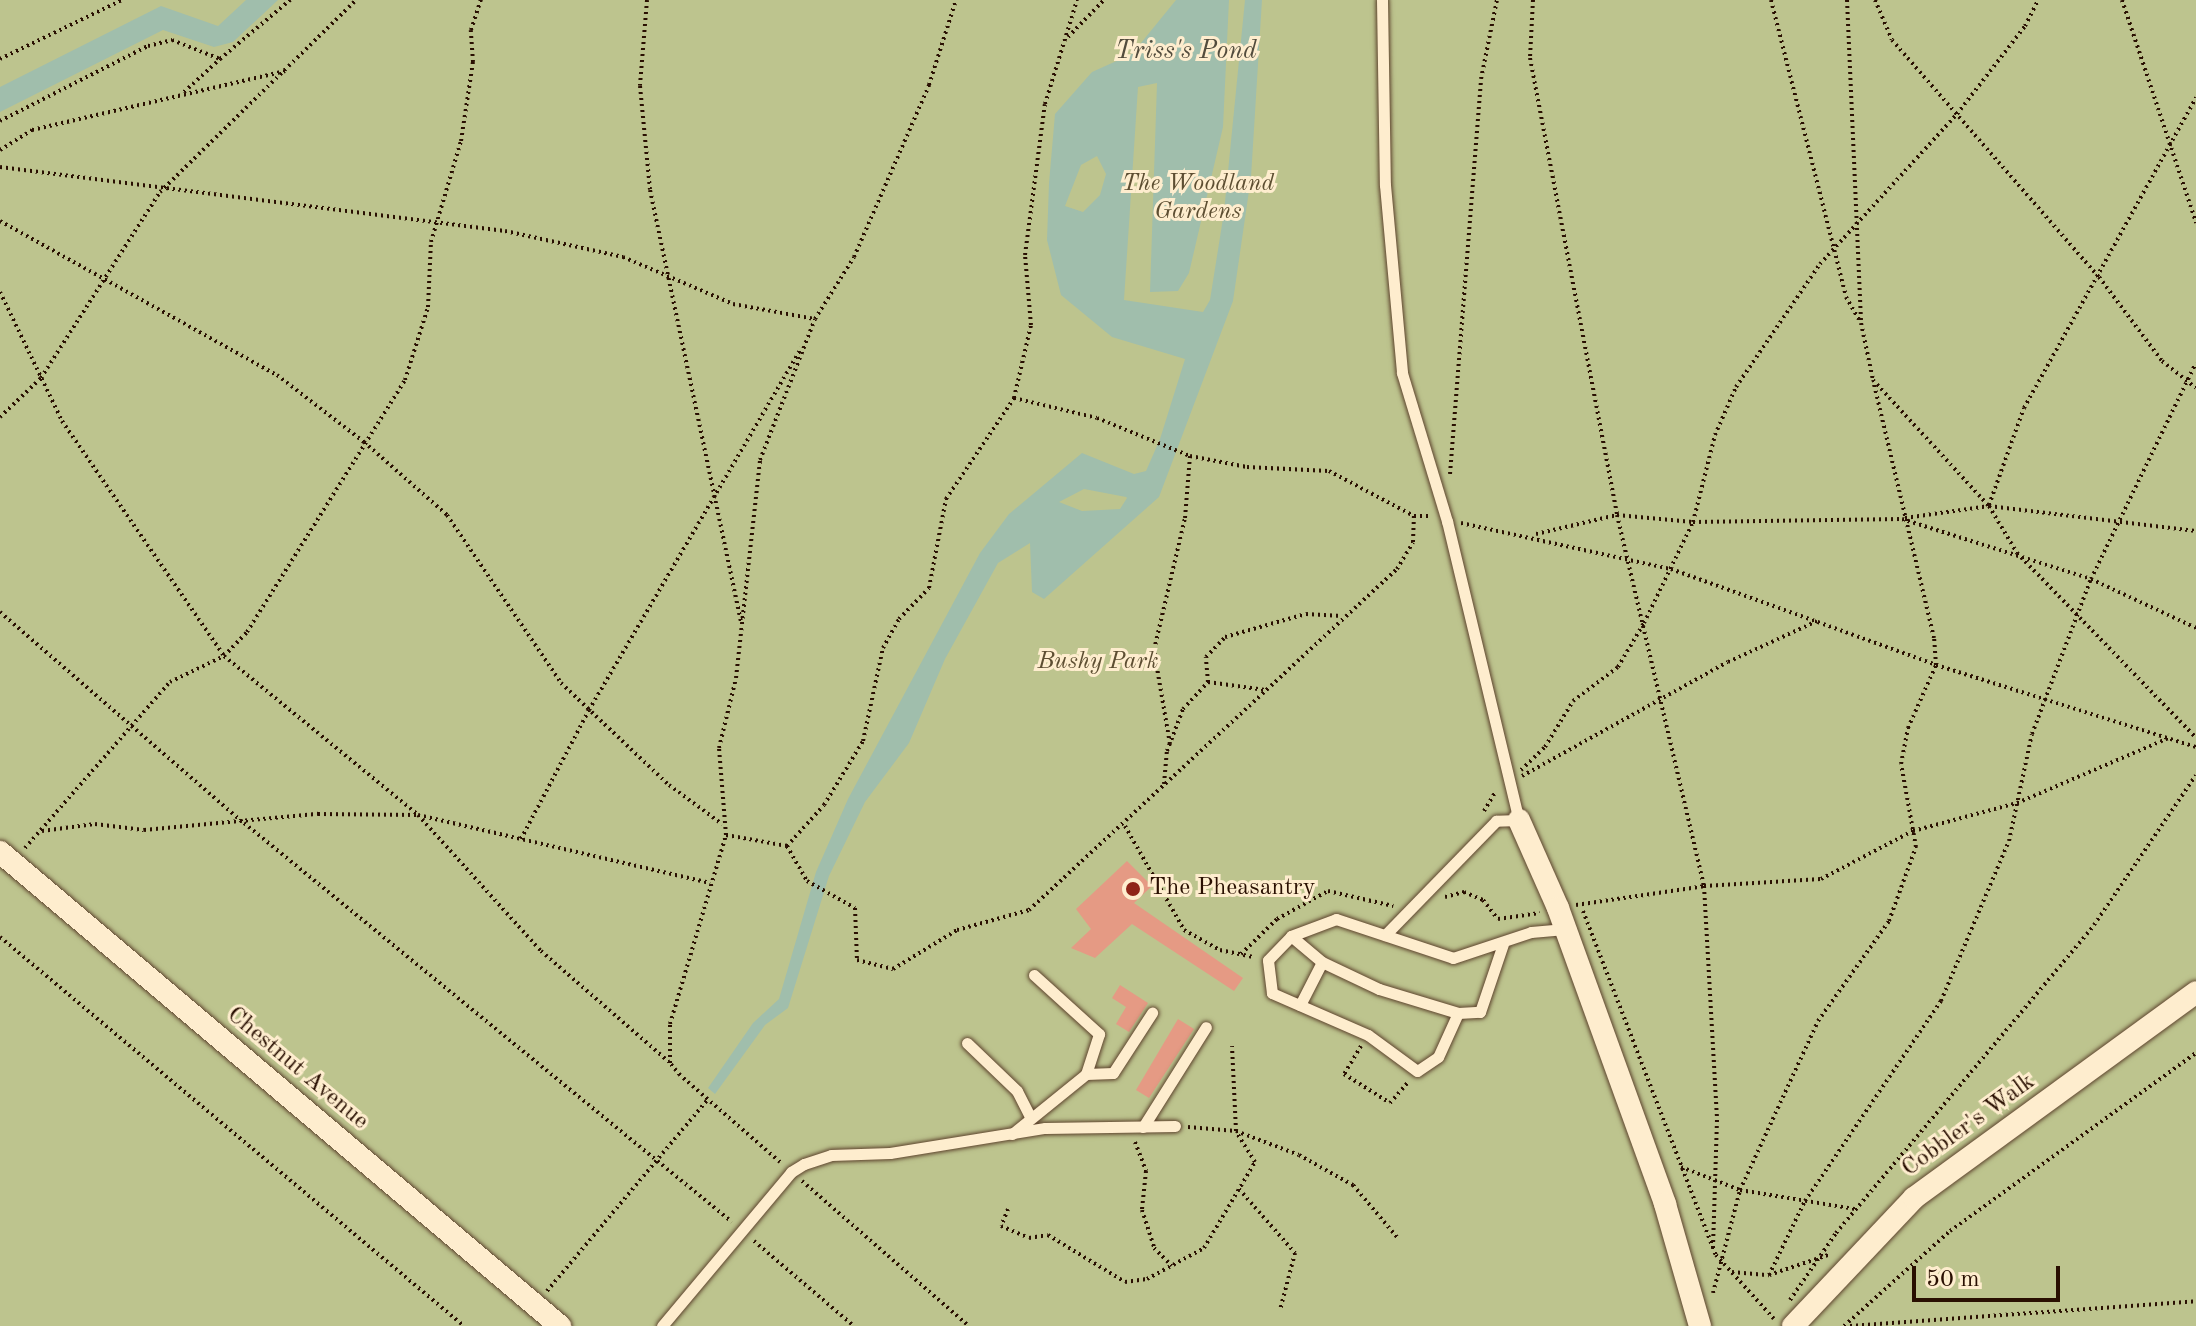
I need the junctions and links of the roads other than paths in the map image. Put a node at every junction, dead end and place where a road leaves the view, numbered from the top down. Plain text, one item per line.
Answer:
1 (1382, 0) edge
2 (1519, 820) junction
3 (6, 857) edge
4 (1562, 919) junction
5 (1385, 935) junction
6 (1291, 936) junction
7 (1503, 944) junction
8 (1322, 962) junction
9 (1034, 975) dead end
10 (2196, 992) edge
11 (1300, 1005) junction
12 (1152, 1013) dead end
13 (1458, 1013) junction
14 (1206, 1027) dead end
15 (967, 1043) dead end
16 (1086, 1074) junction
17 (1030, 1116) junction
18 (1175, 1126) road end
19 (1143, 1127) junction
20 (1012, 1134) junction
21 (560, 1326) edge
22 (662, 1326) edge
23 (1700, 1326) edge
24 (1793, 1326) edge

1 - 2 lane
2 - 4 street
2 - 5 lane
3 - 21 street, Chestnut Avenue
4 - 7 lane
4 - 23 street
5 - 6 lane
5 - 7 lane
6 - 8 lane
6 - 11 lane
7 - 13 lane
8 - 11 lane
8 - 13 lane
9 - 16 lane
10 - 24 street, Cobbler's Walk
11 - 13 lane
12 - 16 lane
14 - 19 lane
15 - 17 lane
16 - 17 lane
17 - 20 lane
18 - 19 lane
19 - 20 lane
20 - 22 lane

